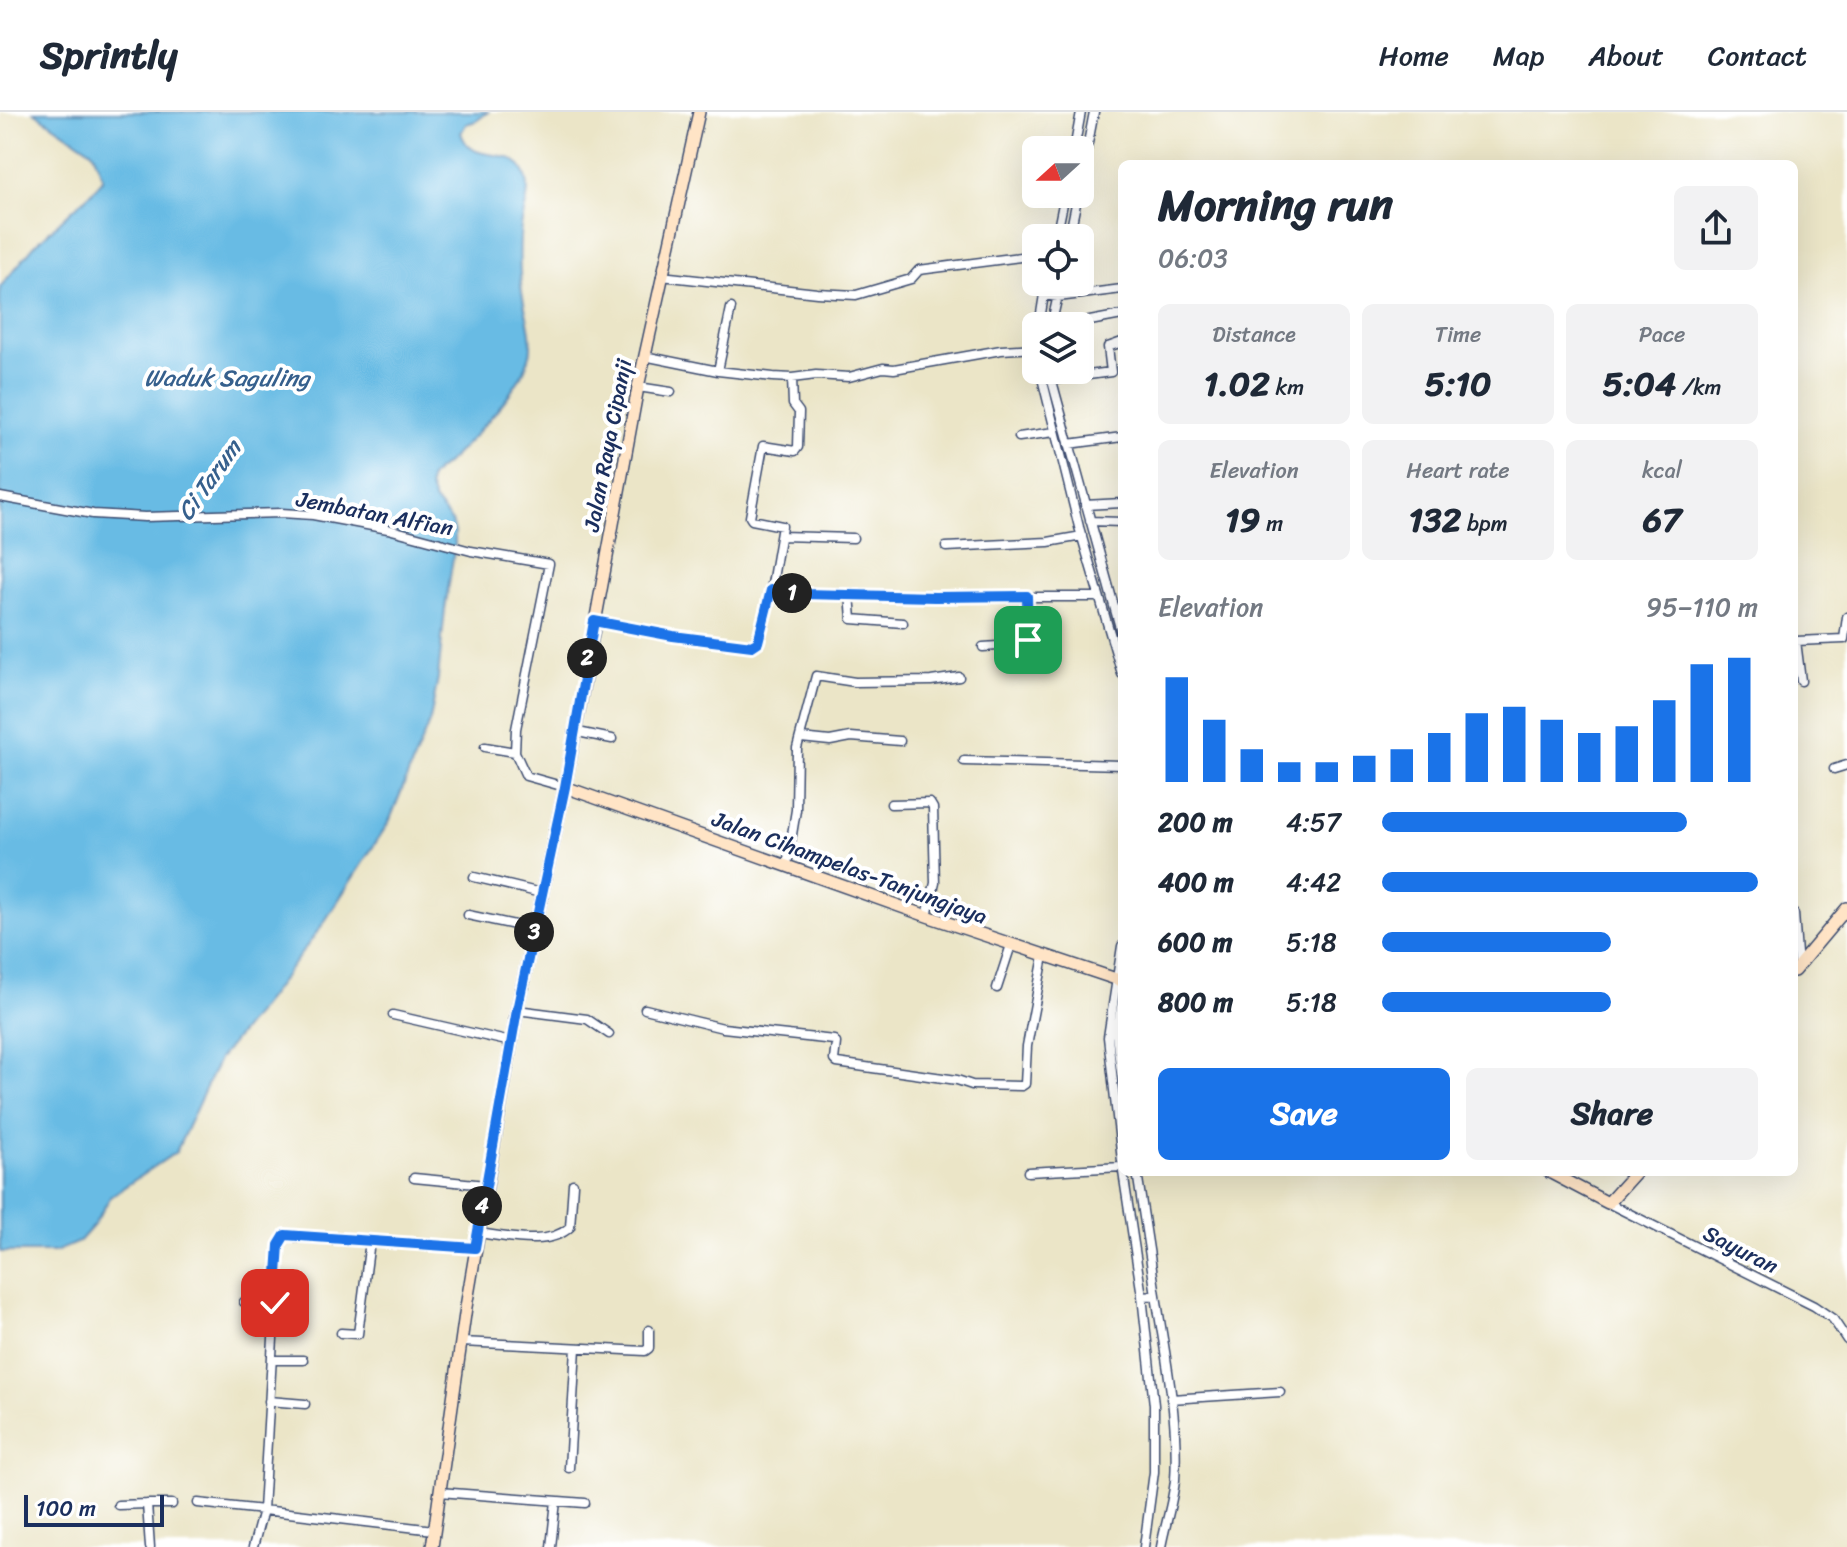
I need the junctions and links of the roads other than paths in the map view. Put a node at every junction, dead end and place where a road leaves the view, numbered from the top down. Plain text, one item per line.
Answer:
1 (699, 112) edge
2 (1081, 112) edge
3 (1094, 112) edge
4 (1077, 136) edge
5 (1089, 136) edge
6 (1022, 257) edge
7 (661, 276) junction
8 (1118, 291) edge
9 (1050, 296) edge
10 (1058, 297) junction
11 (731, 308) dead end
12 (1054, 312) edge
13 (1118, 316) edge
14 (1094, 320) edge
15 (1118, 343) edge
16 (1022, 349) edge
17 (644, 356) junction
18 (718, 371) junction
19 (1094, 374) edge
20 (792, 378) junction
21 (1043, 384) edge
22 (1052, 384) edge
23 (638, 387) junction
24 (671, 392) dead end
25 (1054, 432) junction
26 (1019, 437) dead end
27 (1118, 438) edge
28 (1069, 444) junction
29 (0, 497) edge
30 (1118, 503) edge
31 (1085, 505) junction
32 (1090, 521) junction
33 (1118, 522) edge
34 (781, 536) junction
35 (1082, 536) junction
36 (853, 538) dead end
37 (946, 547) dead end
38 (771, 590) junction
39 (1118, 593) edge
40 (850, 594) junction
41 (1104, 594) junction
42 (1027, 596) junction
43 (1847, 617) edge
44 (594, 621) junction
45 (903, 623) dead end
46 (1118, 626) edge
47 (1798, 641) edge
48 (983, 647) dead end
49 (1118, 656) edge
50 (1798, 661) edge
51 (959, 677) dead end
52 (1801, 681) dead end
53 (573, 731) junction
54 (801, 738) junction
55 (612, 739) dead end
56 (900, 741) dead end
57 (485, 747) dead end
58 (515, 752) junction
59 (964, 761) dead end
60 (1118, 765) edge
61 (1847, 765) edge
62 (1834, 769) dead end
63 (565, 787) junction
64 (891, 804) dead end
65 (787, 865) junction
66 (474, 877) dead end
67 (541, 893) junction
68 (1847, 908) edge
69 (468, 915) dead end
70 (927, 916) junction
71 (534, 929) junction
72 (1011, 945) junction
73 (1044, 956) junction
74 (1798, 967) edge
75 (1118, 980) edge
76 (1118, 985) edge
77 (997, 988) dead end
78 (645, 1009) dead end
79 (517, 1010) junction
80 (393, 1015) dead end
81 (1118, 1030) edge
82 (609, 1034) dead end
83 (511, 1042) junction
84 (1118, 1056) edge
85 (1118, 1130) edge
86 (1118, 1167) edge
87 (1028, 1172) dead end
88 (1125, 1176) edge
89 (1137, 1176) edge
90 (1557, 1176) edge
91 (1632, 1176) edge
92 (414, 1178) dead end
93 (573, 1184) dead end
94 (486, 1185) junction
95 (1608, 1203) junction
96 (1136, 1205) junction
97 (478, 1233) junction
98 (370, 1241) junction
99 (475, 1248) junction
100 (1149, 1295) junction
101 (244, 1302) dead end
102 (275, 1303) junction
103 (649, 1330) dead end
104 (341, 1333) dead end
105 (1846, 1336) edge
106 (461, 1342) junction
107 (576, 1348) junction
108 (272, 1360) junction
109 (303, 1360) dead end
110 (1280, 1392) dead end
111 (1171, 1399) junction
112 (269, 1401) junction
113 (305, 1404) dead end
114 (569, 1468) dead end
115 (439, 1492) junction
116 (556, 1501) junction
117 (198, 1503) dead end
118 (585, 1503) dead end
119 (147, 1504) junction
120 (172, 1504) dead end
121 (118, 1505) dead end
122 (263, 1510) junction
123 (434, 1530) junction
124 (150, 1547) edge
125 (253, 1547) edge
126 (432, 1547) edge
127 (551, 1547) edge
128 (1144, 1547) edge
129 (1161, 1547) edge

1 - 7 main road, Jalan Raya Cipanji
2 - 4 street
3 - 5 street
6 - 7 street
7 - 17 main road, Jalan Raya Cipanji
8 - 10 street
9 - 10 street
10 - 12 street
11 - 18 street
13 - 14 street
15 - 19 street
16 - 20 street
17 - 18 street
17 - 23 main road, Jalan Raya Cipanji
18 - 20 street
20 - 34 street
21 - 25 street
22 - 28 street
23 - 24 street
23 - 44 main road, Jalan Raya Cipanji
25 - 26 street
25 - 35 street
27 - 28 street
28 - 31 street
29 - 58 street, Jembatan Alfian
30 - 31 street
31 - 32 street
32 - 33 street
32 - 41 street
34 - 36 street
34 - 38 street
35 - 37 street
35 - 41 street
38 - 40 street
38 - 44 street
39 - 41 street
40 - 42 street
40 - 45 street
41 - 42 street
41 - 46 street
41 - 49 street
42 - 48 street
43 - 47 street
44 - 53 main road, Jalan Raya Cipanji
50 - 52 street
51 - 54 street
53 - 55 street
53 - 63 main road, Jalan Raya Cipanji
54 - 56 street
54 - 65 street
57 - 58 street
58 - 63 street
59 - 60 street
61 - 62 street
63 - 65 main road, Jalan Cihampelas-Tanjungjaya
63 - 67 main road, Jalan Raya Cipanji
64 - 70 street
65 - 70 main road, Jalan Cihampelas-Tanjungjaya
66 - 67 street
67 - 71 main road, Jalan Raya Cipanji
68 - 74 main road
69 - 71 street
70 - 72 main road, Jalan Cihampelas-Tanjungjaya
71 - 79 main road, Jalan Raya Cipanji
72 - 73 main road, Jalan Cihampelas-Tanjungjaya
72 - 77 street
73 - 75 main road, Jalan Cihampelas-Tanjungjaya
73 - 78 street
76 - 85 street
79 - 82 street
79 - 83 main road, Jalan Raya Cipanji
80 - 83 street
81 - 84 street
83 - 94 main road, Jalan Raya Cipanji
86 - 87 street
88 - 96 street
89 - 96 street
90 - 95 main road
91 - 95 main road
92 - 94 street
93 - 97 street
94 - 97 main road, Jalan Raya Cipanji
95 - 105 street, Sayuran
96 - 100 street
96 - 100 street
97 - 99 main road, Jalan Raya Cipanji
98 - 99 street
98 - 102 street
98 - 104 street
99 - 106 main road, Jalan Raya Cipanji
100 - 111 street
100 - 128 street
101 - 102 street
102 - 108 street
103 - 107 street
106 - 107 street
106 - 115 main road, Jalan Raya Cipanji
107 - 114 street
108 - 109 street
108 - 112 street
110 - 111 street
111 - 129 street
112 - 113 street
112 - 122 street
115 - 116 street
115 - 123 main road, Jalan Raya Cipanji
116 - 118 street
116 - 127 street
117 - 122 street
119 - 120 street
119 - 121 street
119 - 124 street
122 - 123 street
122 - 125 street
123 - 126 main road, Jalan Raya Cipanji

